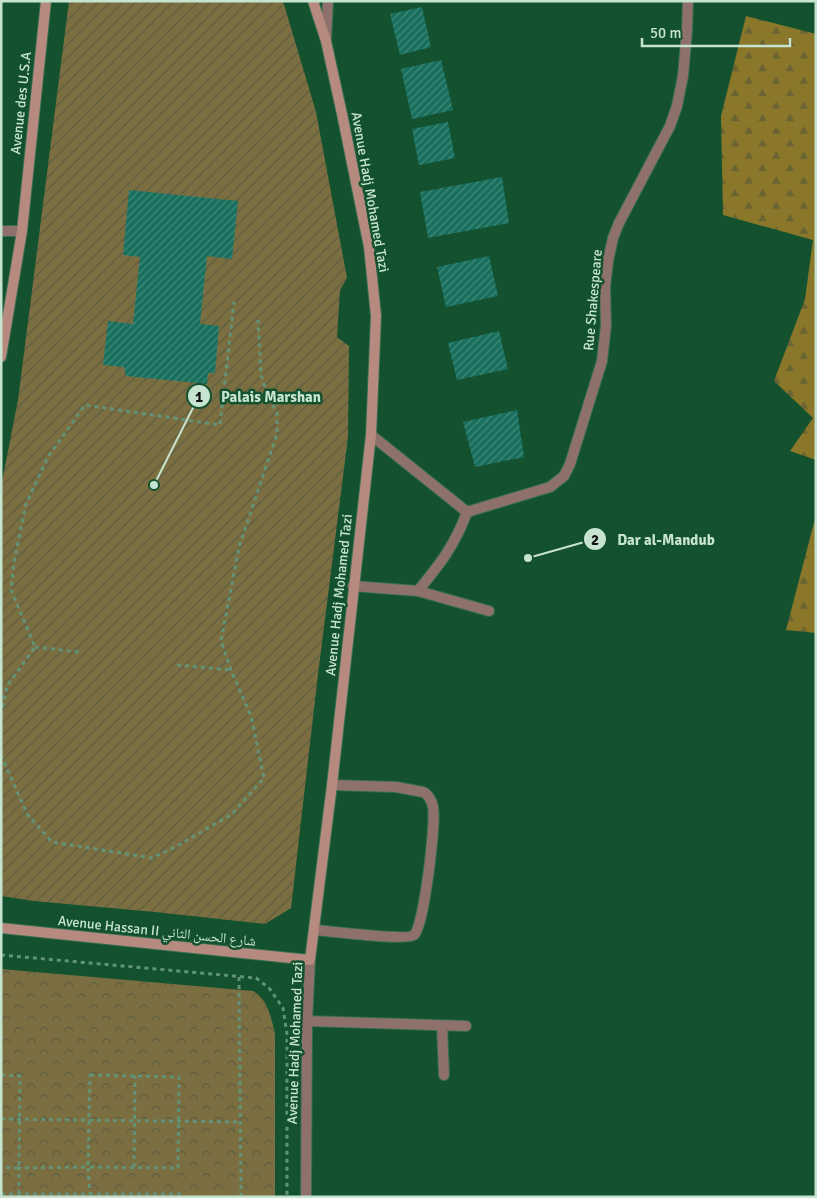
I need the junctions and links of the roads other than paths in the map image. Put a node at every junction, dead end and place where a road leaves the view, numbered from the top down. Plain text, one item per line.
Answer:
1 (46, 1) edge
2 (313, 1) edge
3 (328, 1) edge
4 (688, 1) edge
5 (326, 41) junction
6 (1, 231) edge
7 (22, 231) junction
8 (1, 356) edge
9 (371, 435) junction
10 (466, 512) junction
11 (353, 586) junction
12 (418, 591) junction
13 (489, 611) dead end
14 (332, 785) junction
15 (1, 928) edge
16 (314, 930) junction
17 (310, 960) junction
18 (307, 1021) junction
19 (442, 1026) junction
20 (466, 1026) dead end
21 (444, 1076) dead end
22 (306, 1197) edge

1 - 7 street, Avenue des U.S.A
2 - 5 street, Avenue Hadj Mohamed Tazi
3 - 5 street
4 - 10 street, Rue Shakespeare
5 - 9 street, Avenue Hadj Mohamed Tazi
6 - 7 street
7 - 8 street, Avenue des U.S.A
9 - 10 street
9 - 11 street, Avenue Hadj Mohamed Tazi
10 - 12 street
11 - 12 street
11 - 14 street, Avenue Hadj Mohamed Tazi
12 - 13 street
14 - 16 street, Avenue Hadj Mohamed Tazi
14 - 16 street
15 - 17 street, Avenue Hassan II شارع الحسن الثاني
16 - 17 street, Avenue Hadj Mohamed Tazi
17 - 18 street, Avenue Hadj Mohamed Tazi
18 - 19 street
18 - 22 street, Avenue Hadj Mohamed Tazi
19 - 20 street
19 - 21 street

